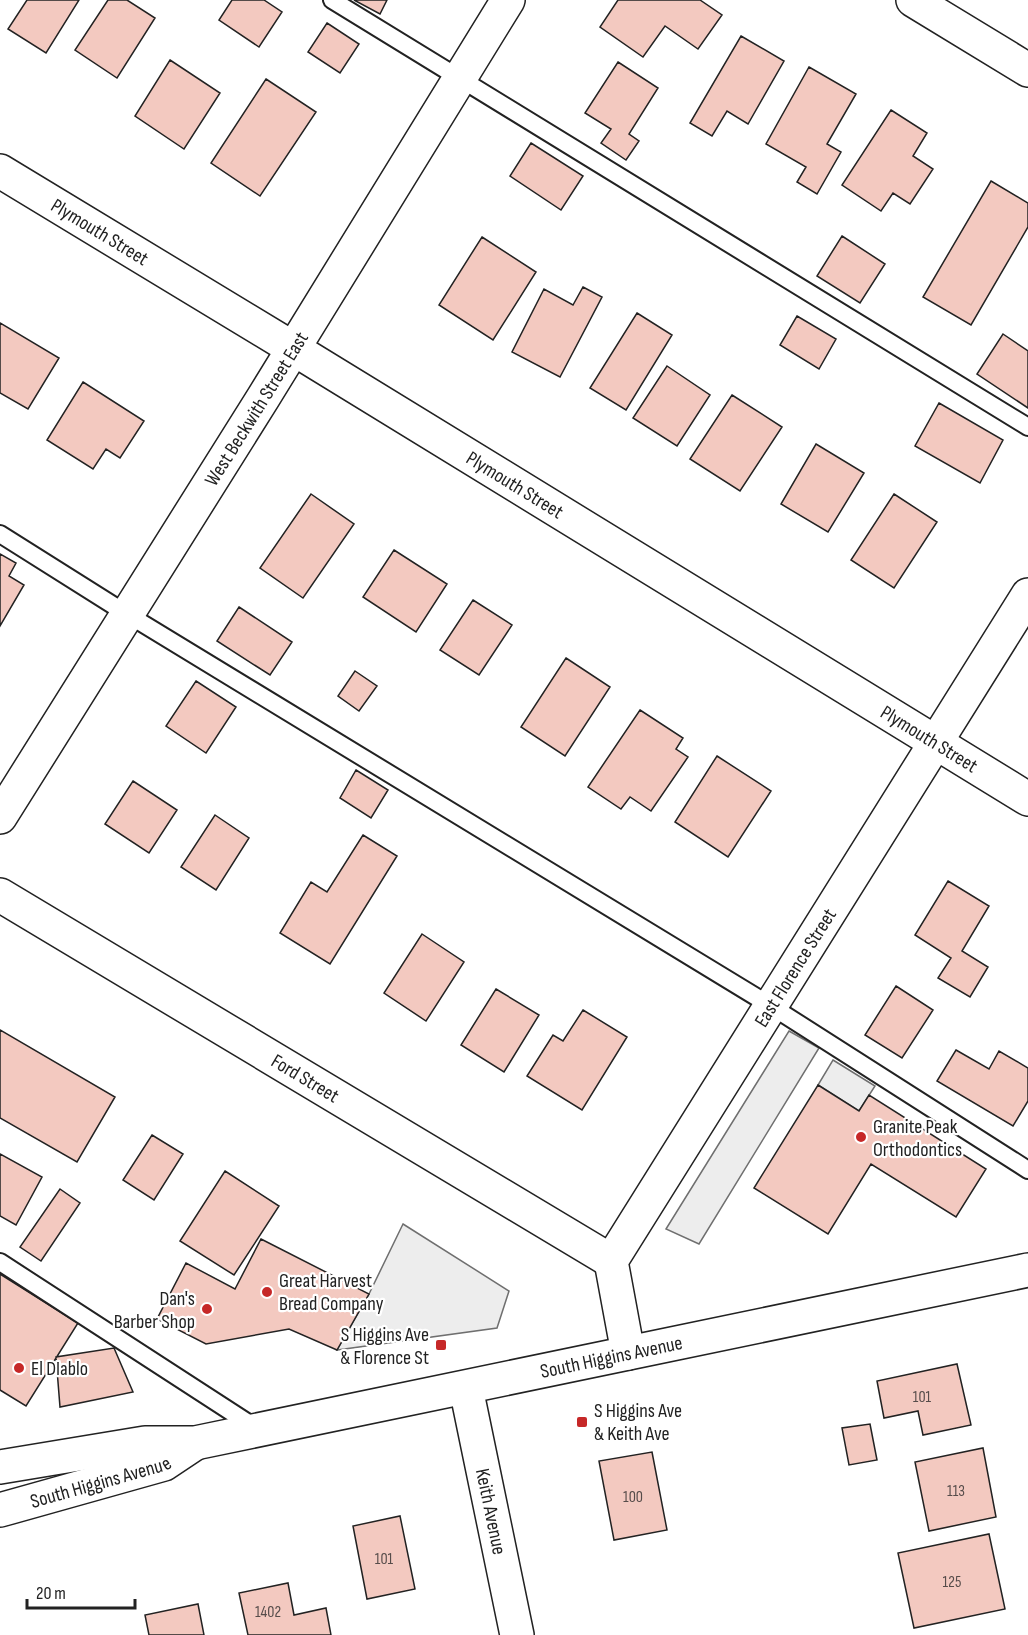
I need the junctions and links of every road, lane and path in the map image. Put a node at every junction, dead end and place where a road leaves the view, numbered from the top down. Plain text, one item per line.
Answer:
1 (332, 0) edge
2 (508, 0) edge
3 (913, 0) edge
4 (1028, 70) edge
5 (459, 79) junction
6 (0, 171) edge
7 (294, 349) junction
8 (1028, 427) edge
9 (0, 534) edge
10 (1028, 595) edge
11 (127, 614) junction
12 (937, 742) junction
13 (1028, 799) edge
14 (0, 817) edge
15 (0, 895) edge
16 (771, 1006) junction
17 (1028, 1170) edge
18 (611, 1261) junction
19 (0, 1262) edge
20 (1028, 1270) edge
21 (628, 1353) junction
22 (466, 1388) junction
23 (258, 1430) junction
24 (195, 1443) junction
25 (0, 1467) edge
26 (0, 1509) edge
27 (518, 1635) edge

1 - 5 lane
2 - 5 street, West Beckwith Street East
3 - 4 street
5 - 7 street, West Beckwith Street East
5 - 8 lane
6 - 7 street, Plymouth Street
7 - 11 street, West Beckwith Street East
7 - 12 street, Plymouth Street
9 - 11 lane
10 - 12 street, East Florence Street
11 - 14 street, West Beckwith Street East
11 - 16 lane
12 - 13 street, Plymouth Street
12 - 16 street, East Florence Street
15 - 18 street, Ford Street
16 - 17 lane
16 - 18 street, East Florence Street
18 - 21 street
19 - 23 lane
20 - 21 street, South Higgins Avenue
21 - 22 street, South Higgins Avenue
22 - 23 street, South Higgins Avenue
22 - 27 street, Keith Avenue
23 - 24 street, South Higgins Avenue
24 - 25 street, South Higgins Avenue
24 - 26 street, South Higgins Avenue

